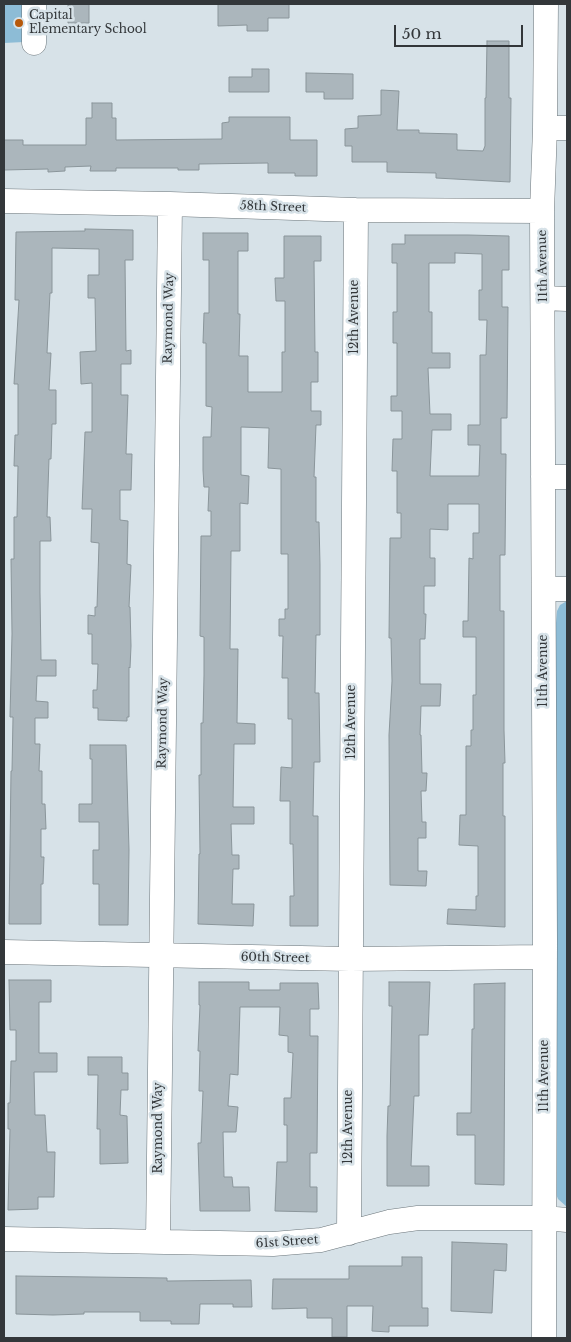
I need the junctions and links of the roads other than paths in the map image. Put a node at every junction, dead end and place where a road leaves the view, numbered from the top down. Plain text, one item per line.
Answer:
1 (34, 4) edge
2 (546, 4) edge
3 (34, 43) dead end
4 (556, 128) edge
5 (4, 201) edge
6 (170, 204) junction
7 (356, 210) junction
8 (542, 211) junction
9 (544, 298) junction
10 (567, 299) edge
11 (543, 477) junction
12 (567, 477) edge
13 (556, 589) edge
14 (4, 952) edge
15 (160, 956) junction
16 (545, 957) junction
17 (350, 959) junction
18 (544, 1218) junction
19 (567, 1220) edge
20 (349, 1233) junction
21 (4, 1240) edge
22 (158, 1242) junction
23 (544, 1338) edge

1 - 3 street
2 - 4 street, 11th Avenue
4 - 8 street, 11th Avenue
5 - 6 street, 58th Street
6 - 7 street, 58th Street
6 - 15 street, Raymond Way
7 - 8 street, 58th Street
7 - 17 street, 12th Avenue
8 - 9 street, 11th Avenue
9 - 10 street
9 - 11 street, 11th Avenue
11 - 12 street
11 - 13 street, 11th Avenue
13 - 16 street, 11th Avenue
14 - 15 street, 60th Street
15 - 17 street, 60th Street
15 - 22 street, Raymond Way
16 - 17 street, 60th Street
16 - 18 street, 11th Avenue
17 - 20 street, 12th Avenue
18 - 19 street, 61st Street
18 - 20 street, 61st Street
18 - 23 street, 11th Avenue
20 - 22 street, 61st Street
21 - 22 street, 61st Street

